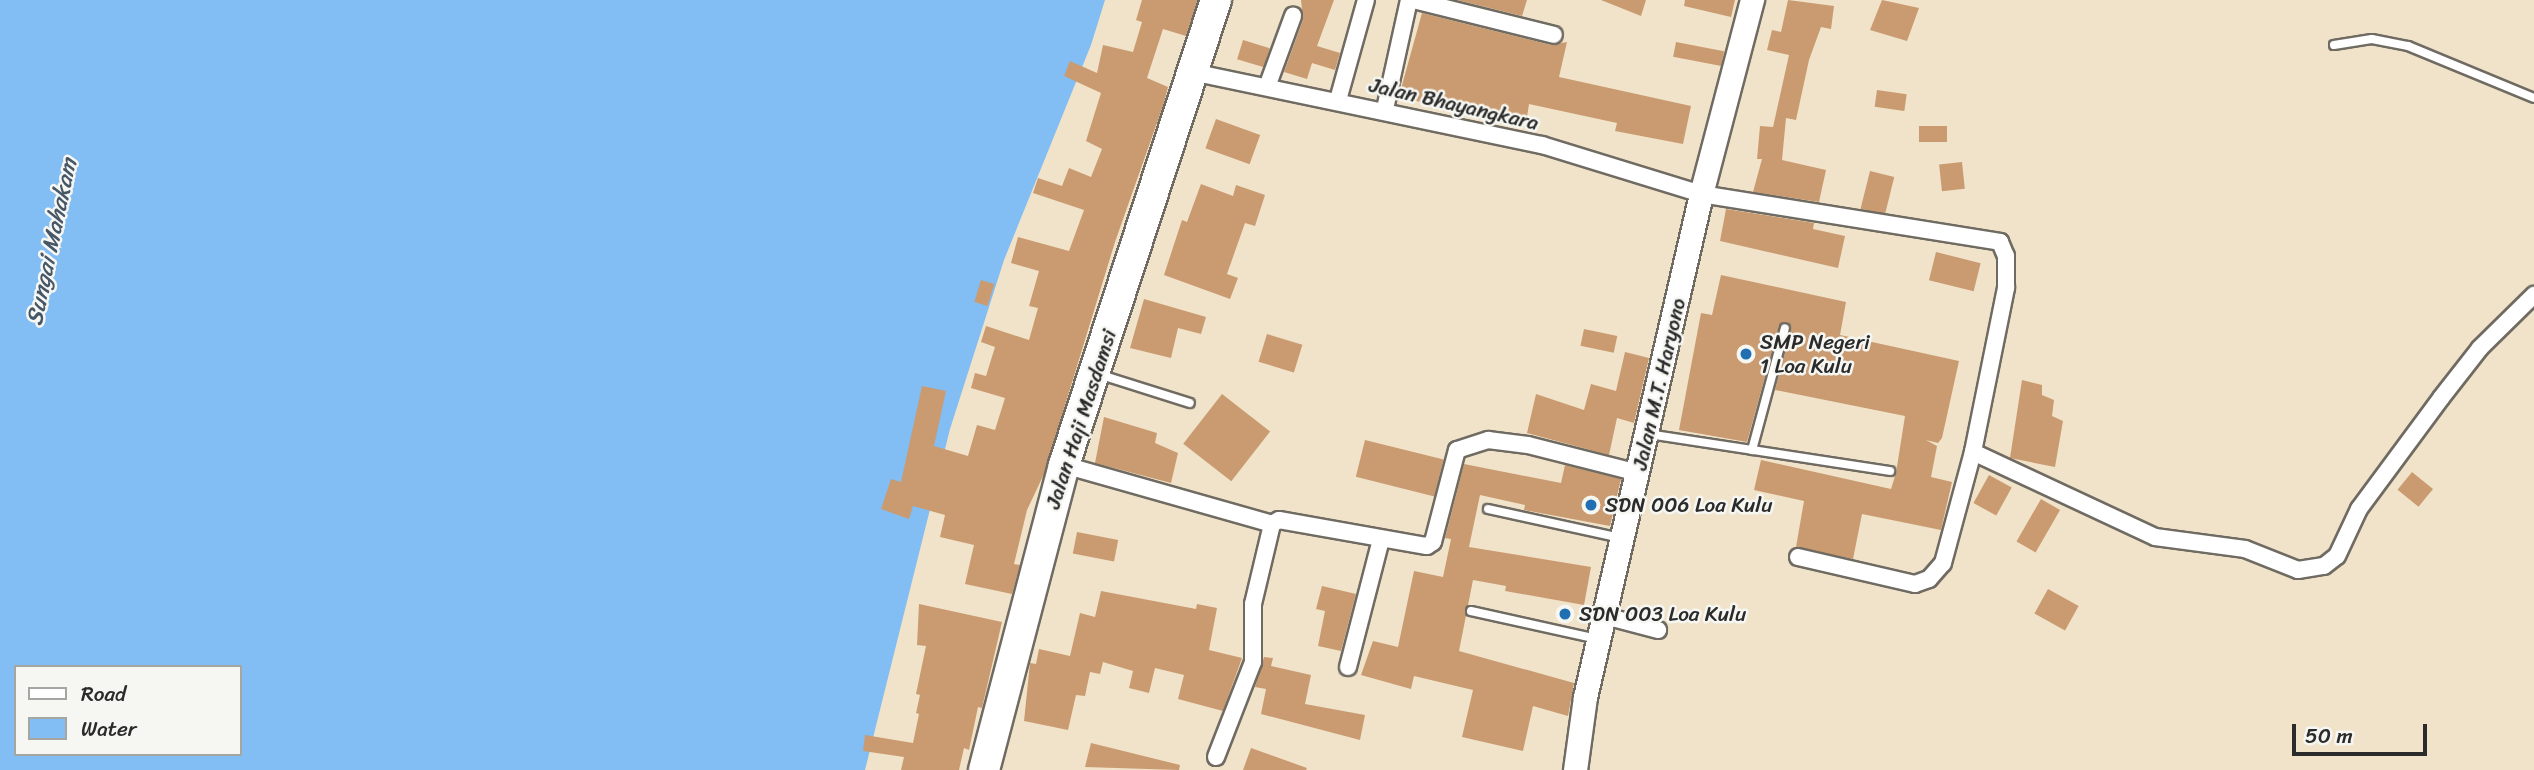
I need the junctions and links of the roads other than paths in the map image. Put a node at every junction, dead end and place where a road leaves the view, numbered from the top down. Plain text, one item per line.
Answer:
1 (1216, 0) edge
2 (1366, 0) edge
3 (1411, 0) edge
4 (1752, 0) edge
5 (1293, 16) dead end
6 (1554, 35) dead end
7 (2334, 45) dead end
8 (1192, 72) junction
9 (1267, 87) junction
10 (2534, 98) edge
11 (1338, 100) junction
12 (1385, 109) junction
13 (1701, 194) junction
14 (2534, 295) edge
15 (1785, 328) dead end
16 (1094, 373) junction
17 (1190, 403) dead end
18 (1648, 434) junction
19 (1752, 450) junction
20 (1972, 452) junction
21 (1064, 465) junction
22 (1890, 471) dead end
23 (1639, 473) junction
24 (1488, 509) dead end
25 (1272, 524) junction
26 (1381, 539) junction
27 (1624, 539) junction
28 (1798, 557) dead end
29 (1471, 611) dead end
30 (1605, 616) junction
31 (1658, 630) dead end
32 (1600, 639) junction
33 (1348, 667) dead end
34 (1216, 757) dead end
35 (984, 770) edge
36 (1575, 770) edge

1 - 8 highway, Jalan Haji Masdamsi
2 - 11 street
3 - 6 street
3 - 12 street
4 - 13 street, Jalan M.T. Haryono
5 - 9 street
7 - 10 lane
8 - 9 street, Jalan Bhayangkara
8 - 16 highway, Jalan Haji Masdamsi
9 - 11 street, Jalan Bhayangkara
11 - 12 street, Jalan Bhayangkara
12 - 13 street, Jalan Bhayangkara
13 - 18 street, Jalan M.T. Haryono
13 - 20 street, Jalan Bhayangkara
14 - 20 street
15 - 19 lane
16 - 17 lane
16 - 21 highway, Jalan Haji Masdamsi
18 - 19 lane
18 - 23 street, Jalan M.T. Haryono
19 - 22 lane
20 - 28 street
21 - 25 street
21 - 35 highway, Jalan Haji Masdamsi
23 - 26 street
23 - 27 street, Jalan M.T. Haryono
24 - 27 lane
25 - 26 street
25 - 34 street
26 - 33 street
27 - 30 street, Jalan M.T. Haryono
29 - 32 lane
30 - 31 street
30 - 32 street, Jalan M.T. Haryono
32 - 36 street, Jalan M.T. Haryono

